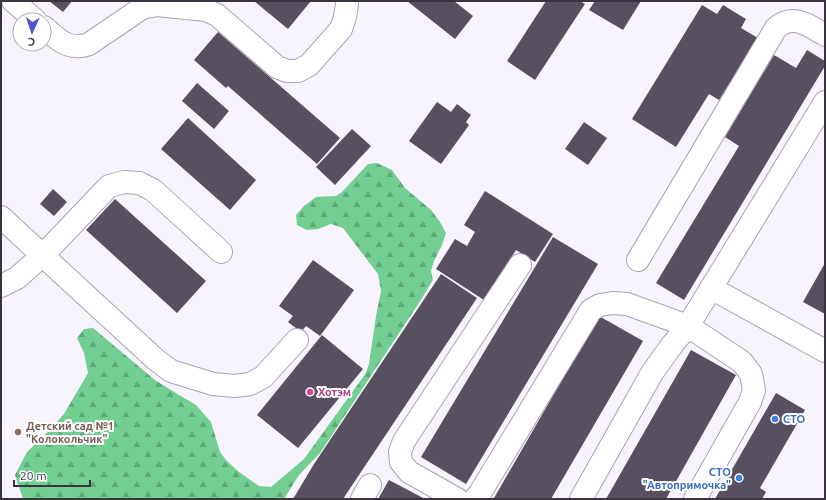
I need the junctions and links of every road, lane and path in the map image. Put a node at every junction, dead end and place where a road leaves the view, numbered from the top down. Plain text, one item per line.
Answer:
1 (13, 1) edge
2 (347, 1) edge
3 (26, 12) edge
4 (52, 34) edge
5 (825, 35) edge
6 (825, 102) edge
7 (1, 217) edge
8 (221, 252) dead end
9 (43, 256) junction
10 (638, 260) dead end
11 (520, 265) dead end
12 (1, 286) edge
13 (711, 288) junction
14 (688, 326) junction
15 (298, 340) dead end
16 (825, 352) edge
17 (457, 499) edge
18 (475, 499) edge
19 (581, 499) edge
20 (696, 499) edge

1 - 3 lane
2 - 4 lane
5 - 10 lane
6 - 13 lane
7 - 9 lane
8 - 9 lane
9 - 12 lane
9 - 15 lane
11 - 17 lane
13 - 14 lane
13 - 16 lane
14 - 18 lane
14 - 19 lane
14 - 20 lane

